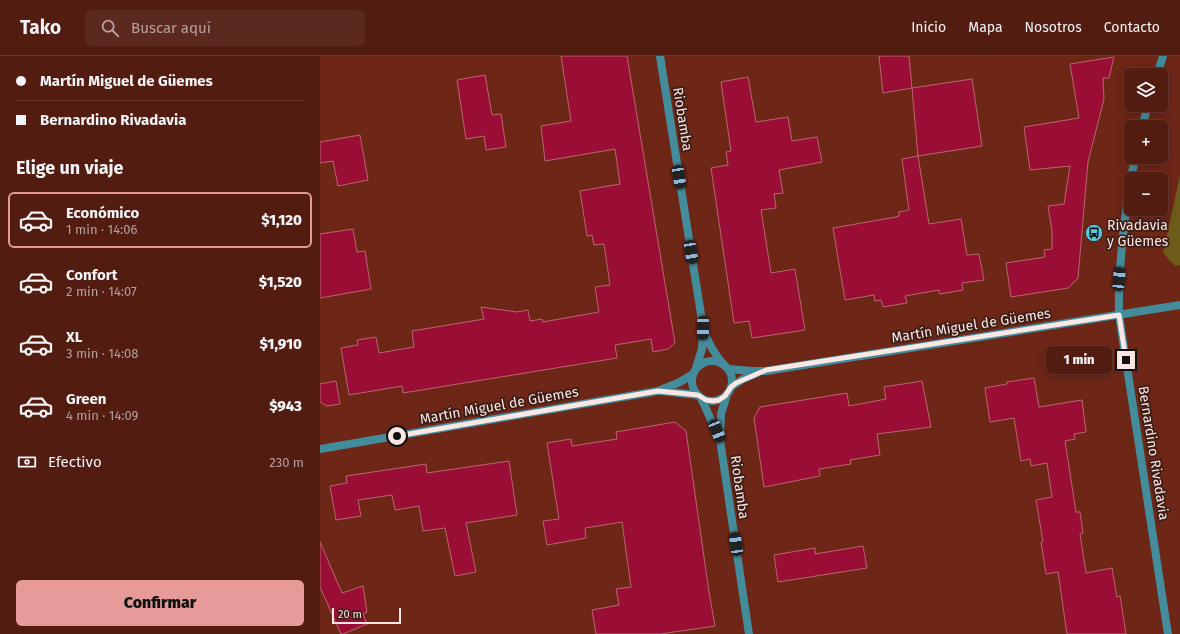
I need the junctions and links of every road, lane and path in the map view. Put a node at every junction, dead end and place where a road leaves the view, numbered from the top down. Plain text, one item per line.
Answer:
1 (660, 56) edge
2 (1162, 56) edge
3 (1159, 68) edge
4 (1126, 216) edge
5 (1180, 305) edge
6 (1119, 315) junction
7 (703, 328) junction
8 (727, 367) junction
9 (766, 370) junction
10 (695, 371) junction
11 (729, 390) junction
12 (658, 391) junction
13 (700, 396) junction
14 (720, 440) junction
15 (320, 449) edge
16 (749, 634) edge
17 (1168, 634) edge

1 - 7 street, Riobamba
2 - 3 street
4 - 6 street, Bernardino Rivadavia
5 - 6 street, Martín Miguel de Güemes
6 - 9 street, Martín Miguel de Güemes
6 - 17 street, Bernardino Rivadavia
7 - 8 street, Riobamba
7 - 10 street, Riobamba
8 - 9 street, Martín Miguel de Güemes
8 - 10 street
8 - 11 street
9 - 11 street, Martín Miguel de Güemes
10 - 12 street, Martín Miguel de Güemes
10 - 13 street
11 - 13 street
11 - 14 street, Riobamba
12 - 13 street, Martín Miguel de Güemes
12 - 15 street, Martín Miguel de Güemes
13 - 14 street, Riobamba
14 - 16 street, Riobamba

